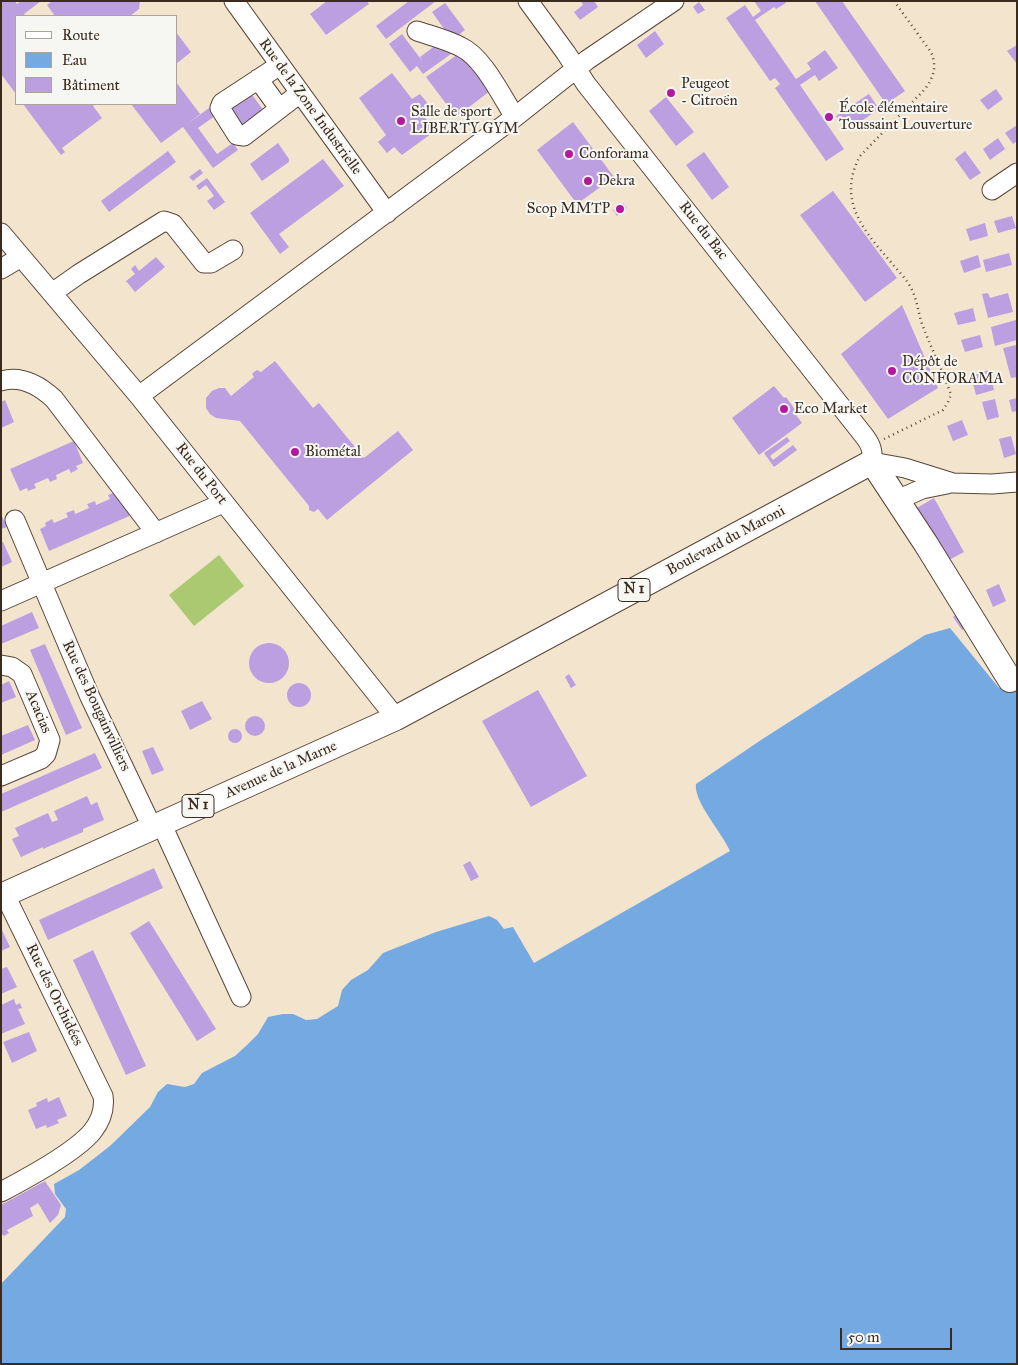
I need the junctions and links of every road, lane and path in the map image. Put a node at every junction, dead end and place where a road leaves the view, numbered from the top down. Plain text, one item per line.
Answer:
1 (234, 1) edge
2 (528, 1) edge
3 (674, 1) edge
4 (894, 1) edge
5 (417, 31) dead end
6 (280, 65) junction
7 (576, 70) junction
8 (258, 80) junction
9 (300, 93) junction
10 (279, 108) junction
11 (515, 117) junction
12 (1017, 173) edge
13 (992, 190) dead end
14 (387, 213) junction
15 (1, 233) edge
16 (233, 250) dead end
17 (21, 258) junction
18 (1, 269) edge
19 (52, 293) junction
20 (1, 381) edge
21 (139, 396) junction
22 (872, 454) junction
23 (1017, 482) edge
24 (954, 483) junction
25 (898, 500) junction
26 (224, 503) junction
27 (15, 520) dead end
28 (156, 533) junction
29 (41, 584) junction
30 (1, 601) edge
31 (1, 665) edge
32 (1010, 680) dead end
33 (396, 718) junction
34 (1, 776) edge
35 (157, 825) junction
36 (3, 895) edge
37 (241, 997) dead end
38 (1, 1192) edge

1 - 6 street, Rue de la Zone Industrielle
2 - 7 street, Rue du Bac
3 - 7 street
4 - 22 path
5 - 11 street
6 - 8 street
6 - 9 street, Rue de la Zone Industrielle
7 - 11 street
7 - 22 street, Rue du Bac
8 - 10 street
8 - 10 street
9 - 10 street
9 - 14 street, Rue de la Zone Industrielle
11 - 14 street
12 - 13 street
14 - 21 street
15 - 17 street, Rue du Port
16 - 19 street
17 - 18 street
17 - 19 street, Rue du Port
19 - 21 street, Rue du Port
20 - 28 street
21 - 26 street, Rue du Port
22 - 24 street
22 - 25 main road
22 - 33 main road, Boulevard du Maroni / N 1
23 - 24 street
24 - 25 street
25 - 32 main road
26 - 28 street
26 - 33 street, Rue du Port
27 - 29 street, Rue des Bougainvilliers
28 - 29 street
29 - 30 street
29 - 35 street, Rue des Bougainvilliers
31 - 34 street, Acacias
33 - 35 main road, Avenue de la Marne / N 1
35 - 36 main road, Avenue de la Marne / N 1
35 - 37 street, Rue des Bougainvilliers
36 - 38 street, Rue des Orchidées

